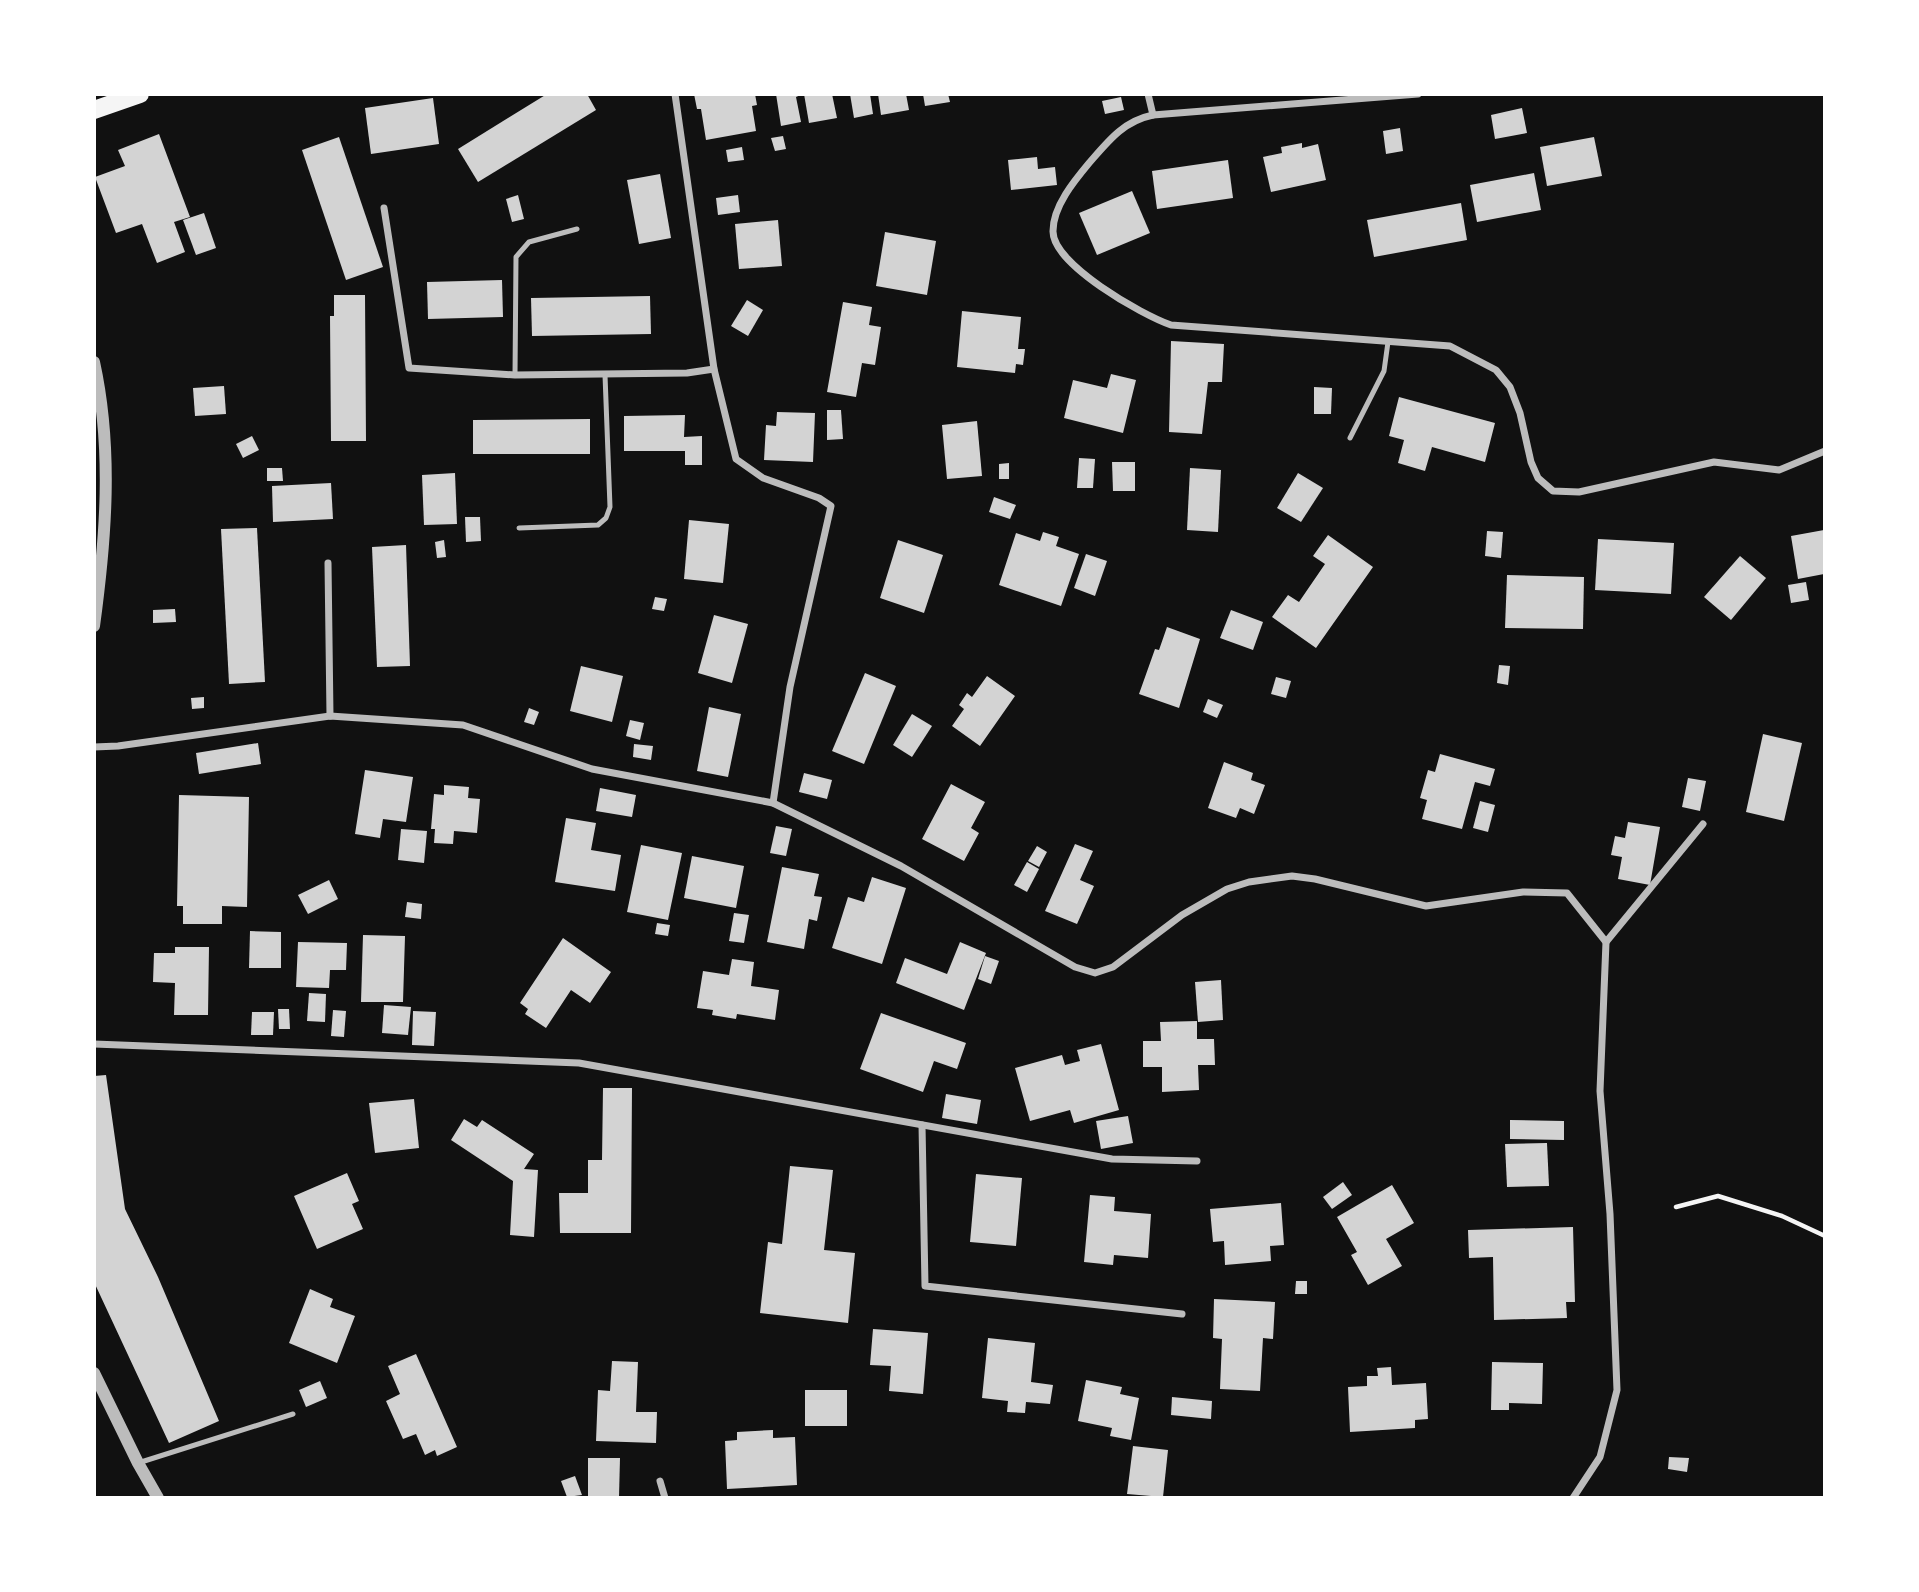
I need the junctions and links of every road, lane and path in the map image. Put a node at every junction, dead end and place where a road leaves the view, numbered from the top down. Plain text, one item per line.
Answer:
1 (140, 94) edge
2 (675, 94) edge
3 (1148, 94) edge
4 (1418, 94) edge
5 (110, 99) edge
6 (94, 110) edge
7 (1153, 115) junction
8 (384, 208) dead end
9 (577, 229) dead end
10 (1388, 342) junction
11 (94, 362) edge
12 (713, 369) junction
13 (515, 375) junction
14 (605, 375) junction
15 (1349, 438) dead end
16 (1825, 451) edge
17 (519, 528) dead end
18 (328, 563) dead end
19 (94, 626) edge
20 (330, 716) junction
21 (94, 747) edge
22 (773, 803) junction
23 (1703, 824) dead end
24 (1605, 942) junction
25 (94, 1044) edge
26 (922, 1125) junction
27 (1196, 1161) dead end
28 (1676, 1207) dead end
29 (1825, 1236) edge
30 (1182, 1314) dead end
31 (94, 1373) edge
32 (293, 1414) dead end
33 (138, 1463) junction
34 (660, 1481) dead end
35 (158, 1497) edge
36 (665, 1497) edge
37 (1573, 1497) edge

1 - 5 main road
2 - 12 street
3 - 7 street
4 - 7 street
5 - 6 main road
7 - 10 street
8 - 13 street
9 - 13 lane
10 - 15 lane
10 - 16 street
11 - 19 street
12 - 14 street
12 - 22 street
13 - 14 street
14 - 17 lane
18 - 20 street
20 - 21 street
20 - 22 street
22 - 24 street
23 - 24 street
24 - 37 street
25 - 26 street
26 - 27 street
26 - 30 street
28 - 29 path
31 - 33 street
32 - 33 lane
33 - 35 street
34 - 36 street

